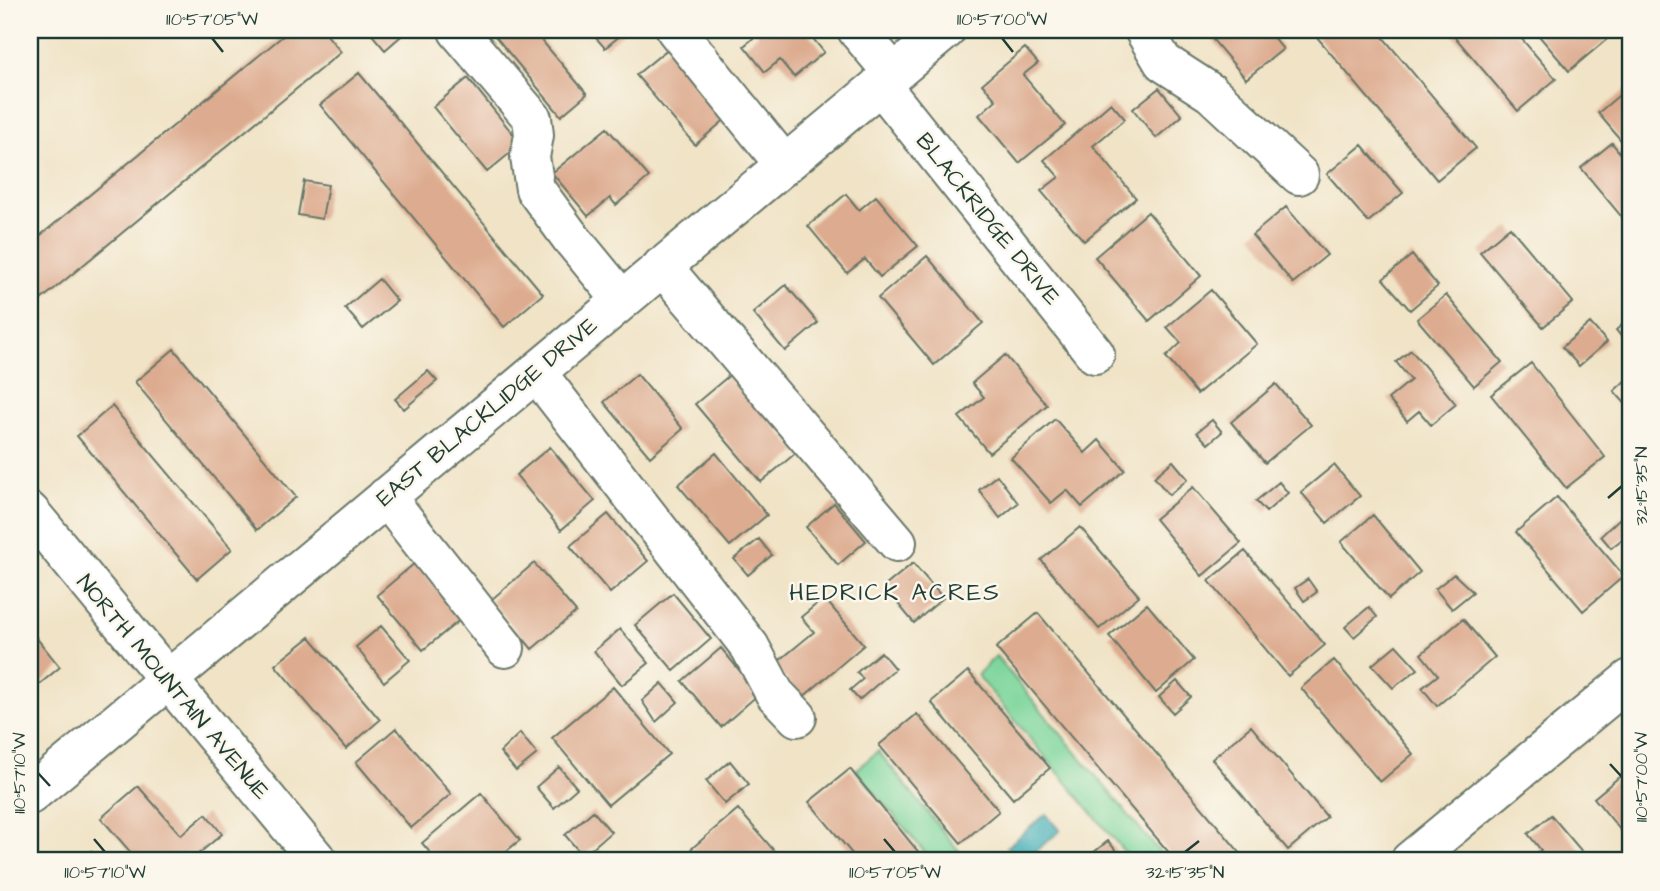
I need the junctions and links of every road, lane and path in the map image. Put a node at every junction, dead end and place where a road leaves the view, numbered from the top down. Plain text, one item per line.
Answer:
1 (676, 30) edge
2 (857, 30) edge
3 (946, 30) edge
4 (1144, 30) edge
5 (458, 31) edge
6 (886, 78) junction
7 (784, 164) junction
8 (1299, 175) dead end
9 (662, 266) junction
10 (622, 300) junction
11 (1095, 354) dead end
12 (536, 372) junction
13 (386, 496) junction
14 (30, 512) edge
15 (897, 542) dead end
16 (505, 648) dead end
17 (1630, 679) edge
18 (167, 680) junction
19 (797, 717) dead end
20 (30, 795) edge
21 (317, 861) edge
22 (1410, 861) edge

1 - 7 street
2 - 6 street, BLACKRIDGE DRIVE
3 - 6 street, EAST BLACKLIDGE DRIVE
4 - 8 street
5 - 10 street
6 - 7 street, EAST BLACKLIDGE DRIVE
6 - 11 street, BLACKRIDGE DRIVE
7 - 9 street, EAST BLACKLIDGE DRIVE
9 - 10 street, EAST BLACKLIDGE DRIVE
9 - 15 street
10 - 12 street, EAST BLACKLIDGE DRIVE
12 - 13 street, EAST BLACKLIDGE DRIVE
12 - 19 street
13 - 16 street
13 - 18 street, EAST BLACKLIDGE DRIVE
14 - 18 street, NORTH MOUNTAIN AVENUE
17 - 22 street
18 - 20 street, EAST BLACKLIDGE DRIVE
18 - 21 street, NORTH MOUNTAIN AVENUE

